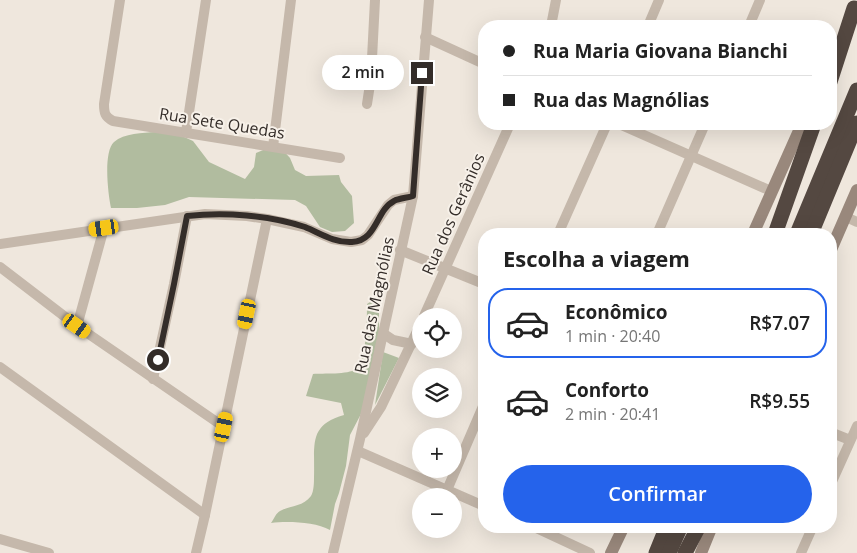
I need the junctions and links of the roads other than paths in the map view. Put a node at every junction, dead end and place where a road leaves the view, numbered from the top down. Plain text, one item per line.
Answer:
1 (120, 0) edge
2 (206, 0) edge
3 (291, 0) edge
4 (374, 0) edge
5 (429, 0) edge
6 (556, 0) edge
7 (659, 0) edge
8 (760, 0) edge
9 (855, 4) edge
10 (552, 20) edge
11 (651, 20) edge
12 (752, 20) edge
13 (425, 37) junction
14 (837, 44) edge
15 (837, 60) edge
16 (478, 61) edge
17 (857, 90) edge
18 (367, 104) dead end
19 (857, 123) edge
20 (507, 130) edge
21 (604, 130) edge
22 (633, 130) edge
23 (702, 130) edge
24 (799, 130) edge
25 (812, 130) edge
26 (186, 132) junction
27 (274, 147) junction
28 (691, 155) junction
29 (340, 158) dead end
30 (857, 190) edge
31 (771, 192) junction
32 (413, 196) junction
33 (187, 216) junction
34 (267, 219) junction
35 (851, 220) edge
36 (104, 228) junction
37 (561, 228) edge
38 (660, 228) edge
39 (756, 228) edge
40 (777, 228) edge
41 (800, 228) edge
42 (813, 228) edge
43 (837, 241) edge
44 (3, 243) edge
45 (400, 250) junction
46 (0, 252) edge
47 (0, 267) edge
48 (446, 267) junction
49 (478, 281) edge
50 (428, 308) edge
51 (77, 326) junction
52 (384, 334) junction
53 (412, 344) joint
54 (0, 367) edge
55 (154, 380) junction
56 (478, 418) edge
57 (857, 426) edge
58 (224, 427) junction
59 (837, 435) edge
60 (360, 439) junction
61 (850, 440) junction
62 (358, 451) junction
63 (837, 470) edge
64 (442, 488) edge
65 (448, 488) edge
66 (462, 496) edge
67 (478, 503) edge
68 (206, 515) junction
69 (547, 533) edge
70 (621, 533) edge
71 (664, 533) edge
72 (678, 533) edge
73 (695, 533) edge
74 (709, 533) edge
75 (810, 533) edge
76 (0, 539) edge
77 (49, 553) edge
78 (196, 553) edge
79 (333, 553) edge
80 (590, 553) edge
81 (611, 553) edge
82 (656, 553) edge
83 (669, 553) edge
84 (685, 553) edge
85 (700, 553) edge
86 (801, 553) edge

1 - 26 street, Rua Sete Quedas
2 - 26 street
3 - 27 street
4 - 18 street
5 - 13 street, Rua das Magnólias
6 - 10 street
7 - 11 street
8 - 12 street
9 - 14 street
9 - 15 highway
13 - 16 street
13 - 32 street, Rua das Magnólias
17 - 41 highway
19 - 42 highway
20 - 48 street, Rua dos Gerânios
21 - 37 street
22 - 28 street
23 - 28 street
24 - 31 street
25 - 40 highway
26 - 27 street, Rua Sete Quedas
27 - 29 street, Rua Sete Quedas
28 - 31 street
28 - 38 street
30 - 35 street
31 - 39 street
32 - 34 street
32 - 45 street, Rua das Magnólias
33 - 34 street
33 - 36 street
33 - 55 street
34 - 58 street
35 - 43 street
36 - 44 street
36 - 51 street
44 - 46 street
45 - 48 street
45 - 52 street, Rua das Magnólias
47 - 51 street
48 - 49 street
48 - 50 street, Rua dos Gerânios
51 - 55 street
52 - 53 street
52 - 60 street, Rua das Magnólias
53 - 60 street
54 - 68 street
55 - 58 street
56 - 65 street
57 - 61 street
58 - 68 street
59 - 61 street
60 - 62 street, Rua das Magnólias
61 - 63 street
62 - 64 street
62 - 79 street, Rua das Magnólias
66 - 67 street
68 - 78 street
69 - 80 street
70 - 81 street
71 - 82 highway
72 - 83 highway
73 - 84 highway
74 - 85 street
75 - 86 street
76 - 77 street

